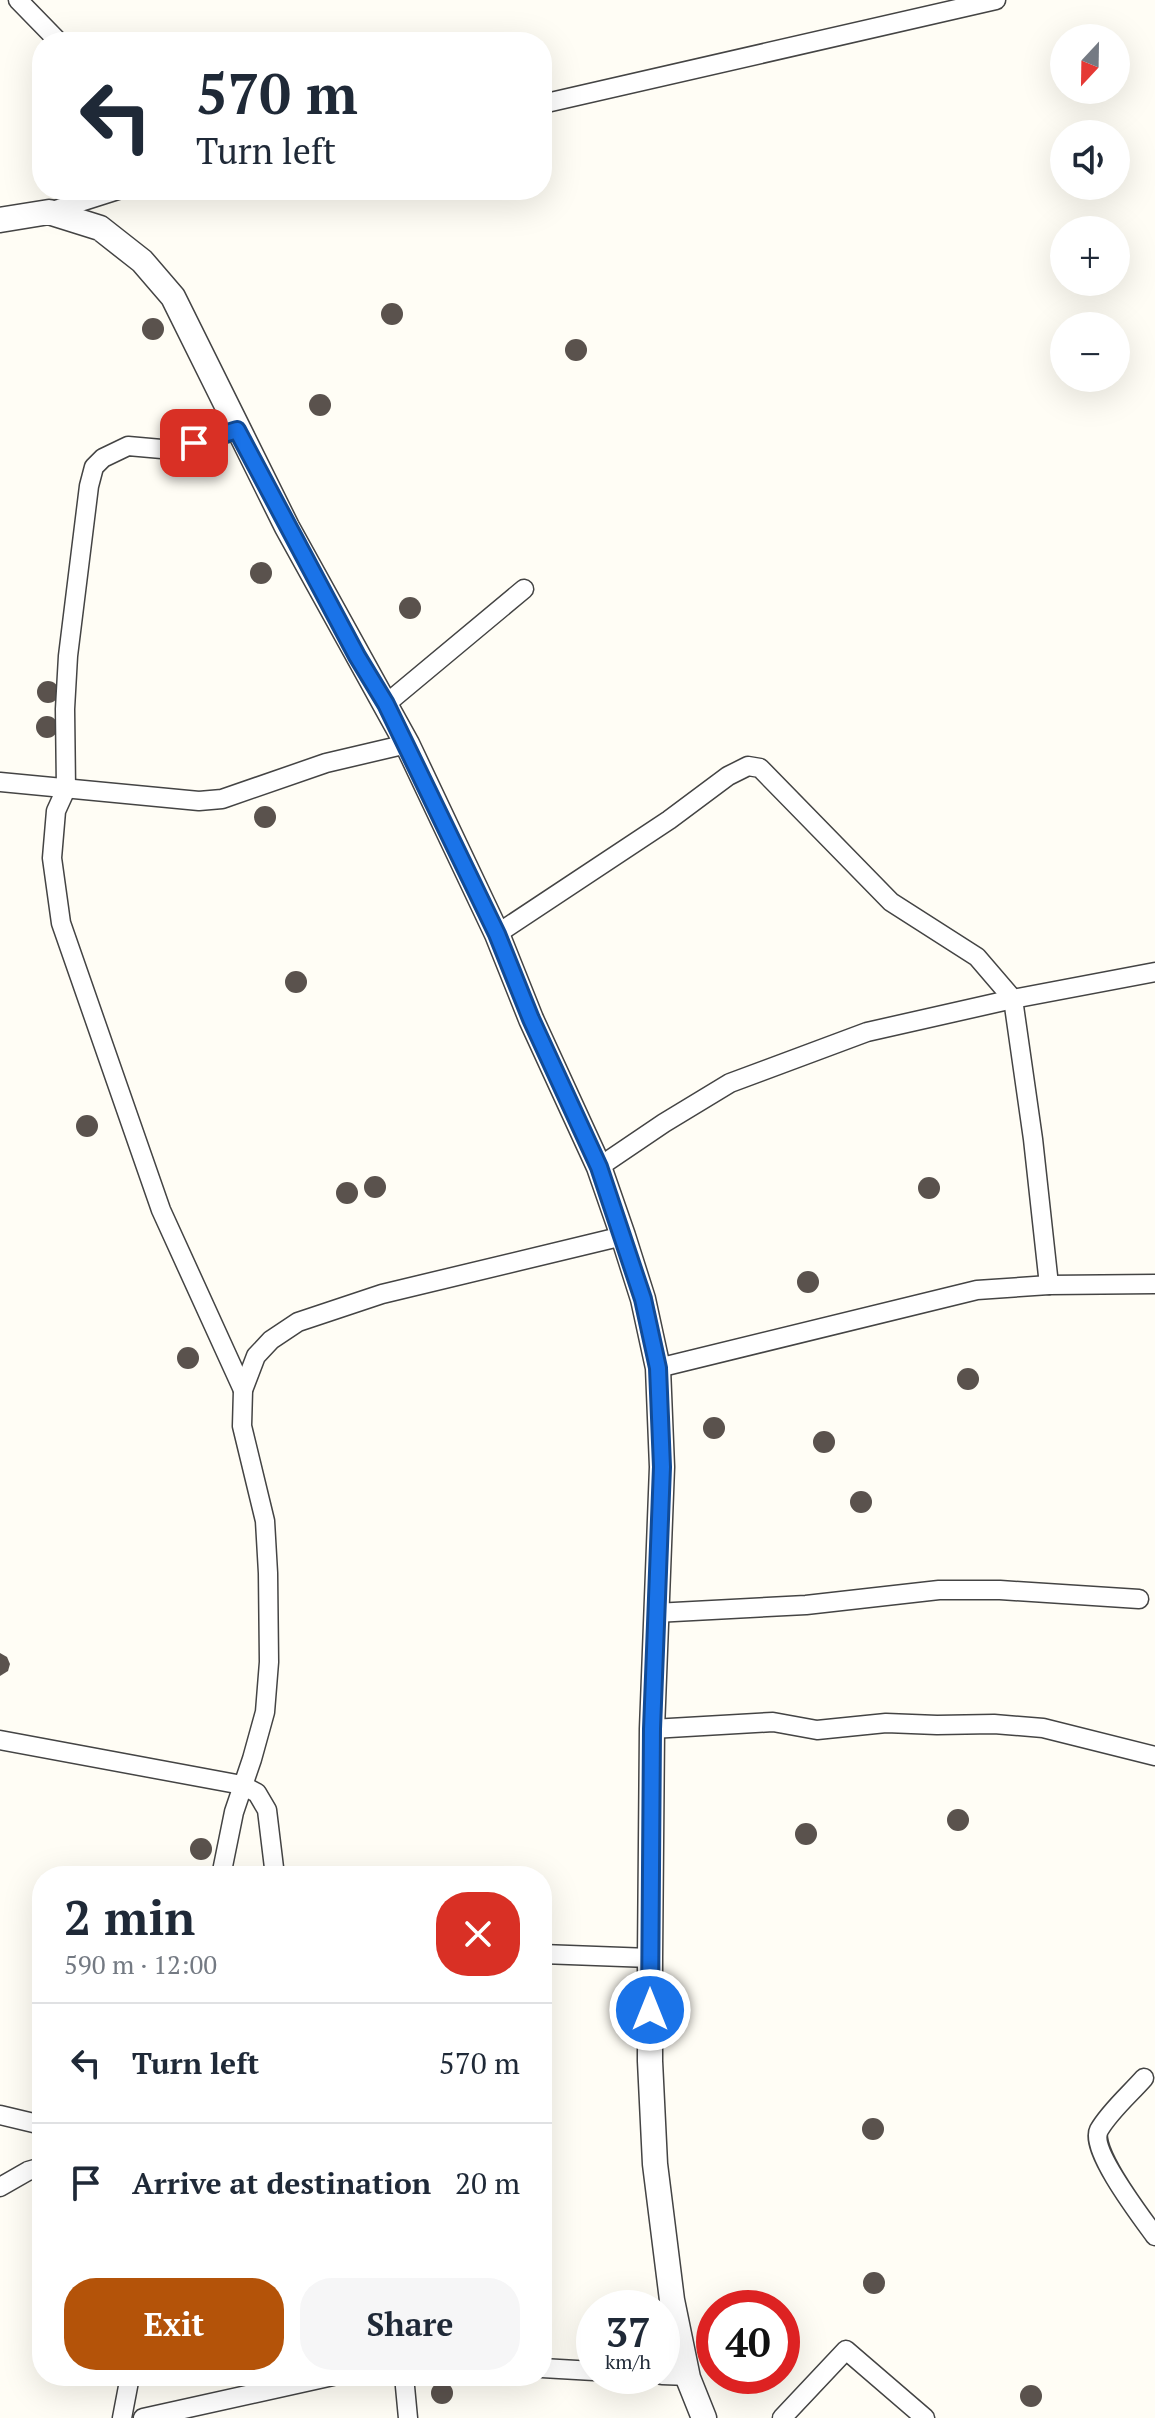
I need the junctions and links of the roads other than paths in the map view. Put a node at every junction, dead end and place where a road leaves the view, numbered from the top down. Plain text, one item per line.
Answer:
1 (18, 0) edge
2 (996, 0) edge
3 (49, 32) edge
4 (552, 102) edge
5 (82, 200) edge
6 (49, 212) junction
7 (0, 220) edge
8 (237, 430) junction
9 (524, 589) dead end
10 (386, 704) junction
11 (407, 744) junction
12 (0, 782) edge
13 (66, 789) junction
14 (497, 934) junction
15 (1155, 972) edge
16 (1013, 999) junction
17 (599, 1167) junction
18 (623, 1236) junction
19 (1155, 1284) edge
20 (1049, 1285) junction
21 (658, 1368) junction
22 (243, 1390) junction
23 (1139, 1599) dead end
24 (655, 1613) junction
25 (652, 1729) junction
26 (0, 1740) edge
27 (1155, 1756) edge
28 (242, 1785) junction
29 (223, 1866) edge
30 (274, 1866) edge
31 (552, 1954) edge
32 (650, 1958) junction
33 (1144, 2078) dead end
34 (0, 2115) edge
35 (32, 2123) edge
36 (32, 2170) edge
37 (0, 2187) edge
38 (1155, 2236) edge
39 (552, 2369) edge
40 (576, 2370) edge
41 (680, 2376) edge
42 (689, 2376) junction
43 (128, 2386) edge
44 (288, 2386) edge
45 (405, 2386) edge
46 (122, 2418) edge
47 (143, 2418) edge
48 (408, 2418) edge
49 (704, 2418) edge
50 (782, 2418) edge
51 (925, 2418) edge

1 - 3 street
2 - 4 street
5 - 6 street
6 - 7 street
6 - 8 street
8 - 10 street
8 - 13 street
9 - 10 street
10 - 11 street
11 - 13 street
11 - 14 street
12 - 13 street
13 - 22 street
14 - 16 street
14 - 17 street
15 - 16 street
16 - 17 street
16 - 20 street
17 - 18 street
18 - 21 street
18 - 22 street
19 - 20 street
20 - 21 street
21 - 24 street
22 - 28 street
23 - 24 street
24 - 25 street
25 - 27 street
25 - 32 street
26 - 28 street
28 - 29 street
28 - 30 street
31 - 32 street
32 - 42 street
33 - 38 street
34 - 35 street
36 - 37 street
39 - 40 street
41 - 42 street
42 - 49 street
43 - 46 street
44 - 47 street
45 - 48 street
50 - 51 street

